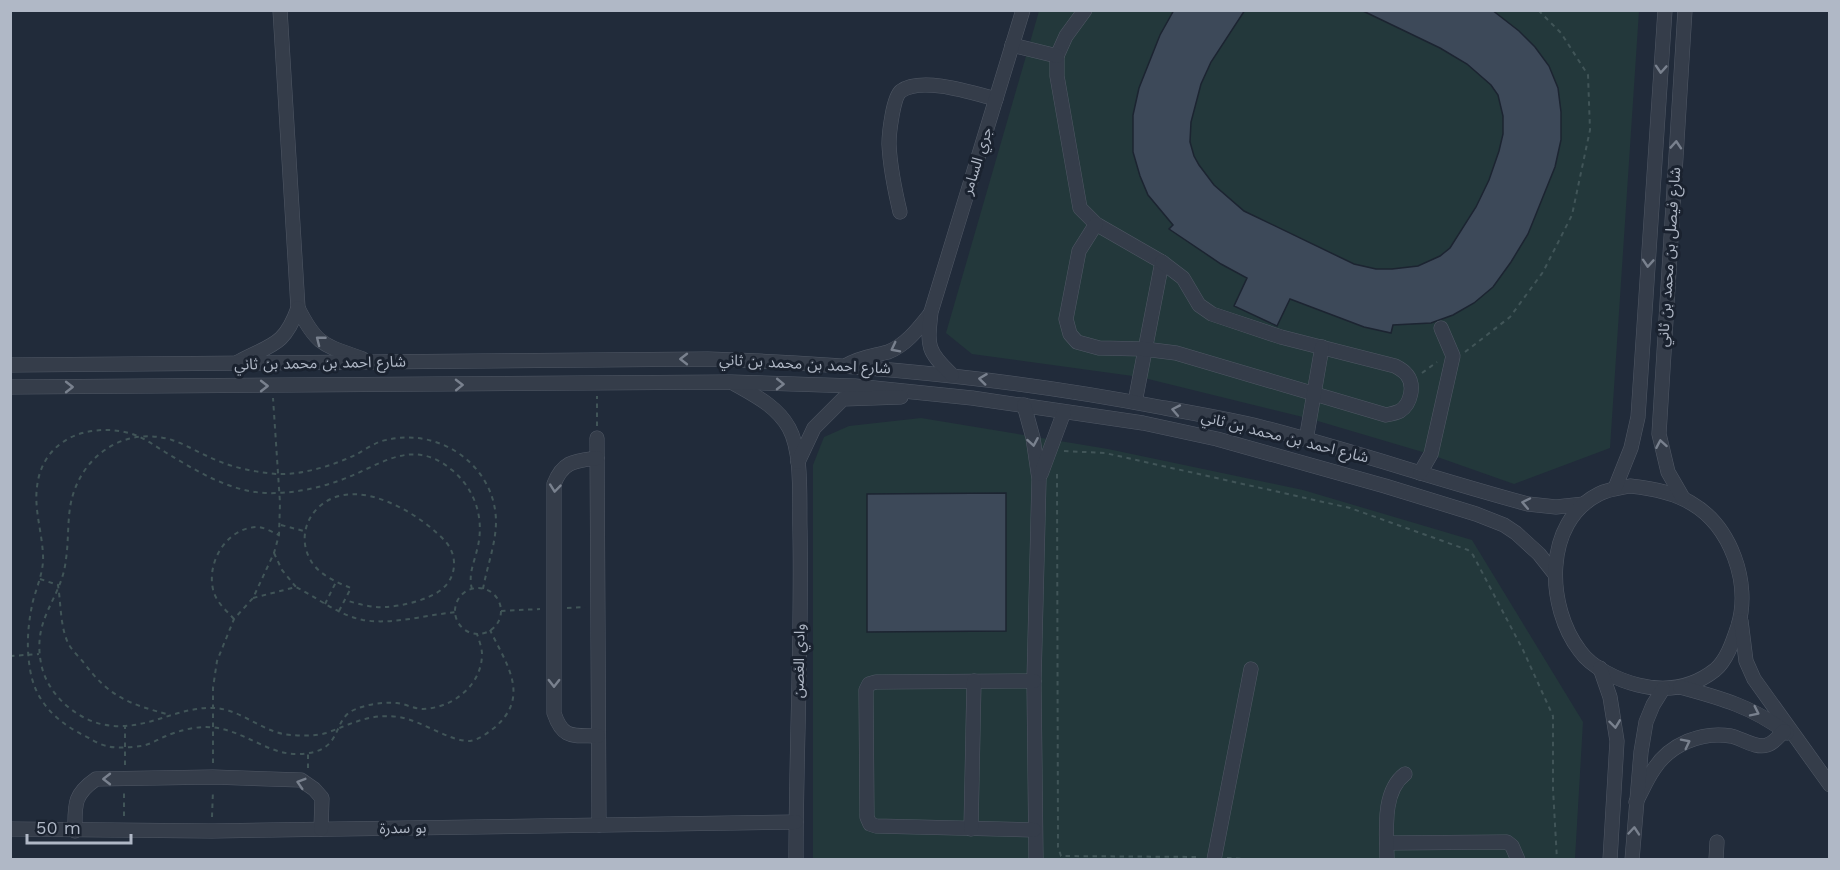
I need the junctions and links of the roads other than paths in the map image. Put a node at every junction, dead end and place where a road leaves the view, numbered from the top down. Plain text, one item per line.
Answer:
1 (280, 10) edge
2 (1023, 10) edge
3 (1085, 10) edge
4 (1665, 10) edge
5 (1685, 10) edge
6 (1012, 45) junction
7 (1057, 56) junction
8 (996, 99) junction
9 (900, 212) dead end
10 (1096, 224) junction
11 (1162, 262) junction
12 (298, 308) junction
13 (931, 312) junction
14 (1441, 327) dead end
15 (1322, 346) junction
16 (1144, 349) junction
17 (374, 362) junction
18 (236, 364) junction
19 (10, 365) edge
20 (847, 366) junction
21 (952, 375) junction
22 (731, 382) junction
23 (10, 387) edge
24 (1315, 394) junction
25 (951, 396) junction
26 (1135, 402) junction
27 (1024, 405) junction
28 (1064, 412) junction
29 (597, 438) road end
30 (1306, 440) junction
31 (597, 458) junction
32 (798, 462) junction
33 (1420, 473) junction
34 (1039, 479) junction
35 (1616, 488) junction
36 (1683, 498) junction
37 (1584, 504) junction
38 (1554, 573) junction
39 (1741, 617) junction
40 (1600, 668) junction
41 (1251, 669) dead end
42 (974, 681) junction
43 (1034, 681) junction
44 (1680, 687) junction
45 (1663, 689) junction
46 (1784, 731) junction
47 (598, 736) junction
48 (1798, 741) junction
49 (1405, 774) dead end
50 (1830, 785) edge
51 (1636, 802) junction
52 (796, 822) junction
53 (598, 825) junction
54 (10, 829) edge
55 (971, 829) junction
56 (321, 830) junction
57 (1034, 830) junction
58 (75, 831) junction
59 (1718, 842) dead end
60 (1387, 843) junction
61 (1607, 857) edge
62 (1214, 858) edge
63 (796, 860) edge
64 (1036, 860) edge
65 (1387, 860) edge
66 (1518, 860) edge
67 (1632, 860) edge
68 (1716, 860) edge

1 - 12 street
2 - 6 street, جري السامر
3 - 7 street
4 -> 35 street, شارع فيصل بن محمد بن ثاني
36 -> 5 street, شارع فيصل بن محمد بن ثاني
6 - 7 street
6 - 8 street, جري السامر
7 - 10 street
8 - 9 street
8 - 13 street, جري السامر
10 - 11 street
10 - 16 street
11 - 15 street
11 - 16 street
17 -> 12 street
12 - 18 street
13 -> 20 street, جري السامر
13 - 21 street, جري السامر
14 - 33 street
15 - 24 street
15 - 24 street
16 - 24 street
16 - 26 street
17 - 18 street, شارع احمد بن محمد بن ثاني
20 -> 17 street, شارع احمد بن محمد بن ثاني
18 - 19 street, شارع احمد بن محمد بن ثاني
20 - 21 street, شارع احمد بن محمد بن ثاني
26 -> 21 street, شارع احمد بن محمد بن ثاني
23 -> 22 street, شارع احمد بن محمد بن ثاني
22 -> 25 street, شارع احمد بن محمد بن ثاني
22 - 32 street, وادي الغصن
24 - 30 street
25 - 27 street, شارع احمد بن محمد بن ثاني
25 - 32 street, وادي الغصن
30 -> 26 street, شارع احمد بن محمد بن ثاني
27 - 28 street, شارع احمد بن محمد بن ثاني
27 -> 34 street
28 - 34 street
28 - 38 street, شارع احمد بن محمد بن ثاني
29 - 31 street
30 - 33 street, شارع احمد بن محمد بن ثاني
31 - 47 street
31 -> 47 street
32 - 52 street, وادي الغصن
37 -> 33 street, شارع احمد بن محمد بن ثاني
34 - 43 street
35 - 36 street
35 - 37 street
36 - 39 street
37 - 38 street
38 - 40 street
39 - 44 street
39 - 48 street
40 - 45 street
40 -> 61 street
41 - 62 street
42 - 43 street
42 - 55 street
42 - 55 street
43 - 57 street
44 - 45 street
44 -> 46 street
45 - 51 street
46 - 48 street
51 -> 46 street
47 - 53 street
48 - 50 street
49 - 60 street
67 -> 51 street
52 - 53 street, بو سدرة
52 - 63 street, وادي الغصن
53 - 56 street, بو سدرة
54 - 58 street, بو سدرة
55 - 57 street
56 - 58 street, بو سدرة
56 -> 58 street
57 - 64 street
59 - 68 street
60 - 65 street
60 - 66 street

